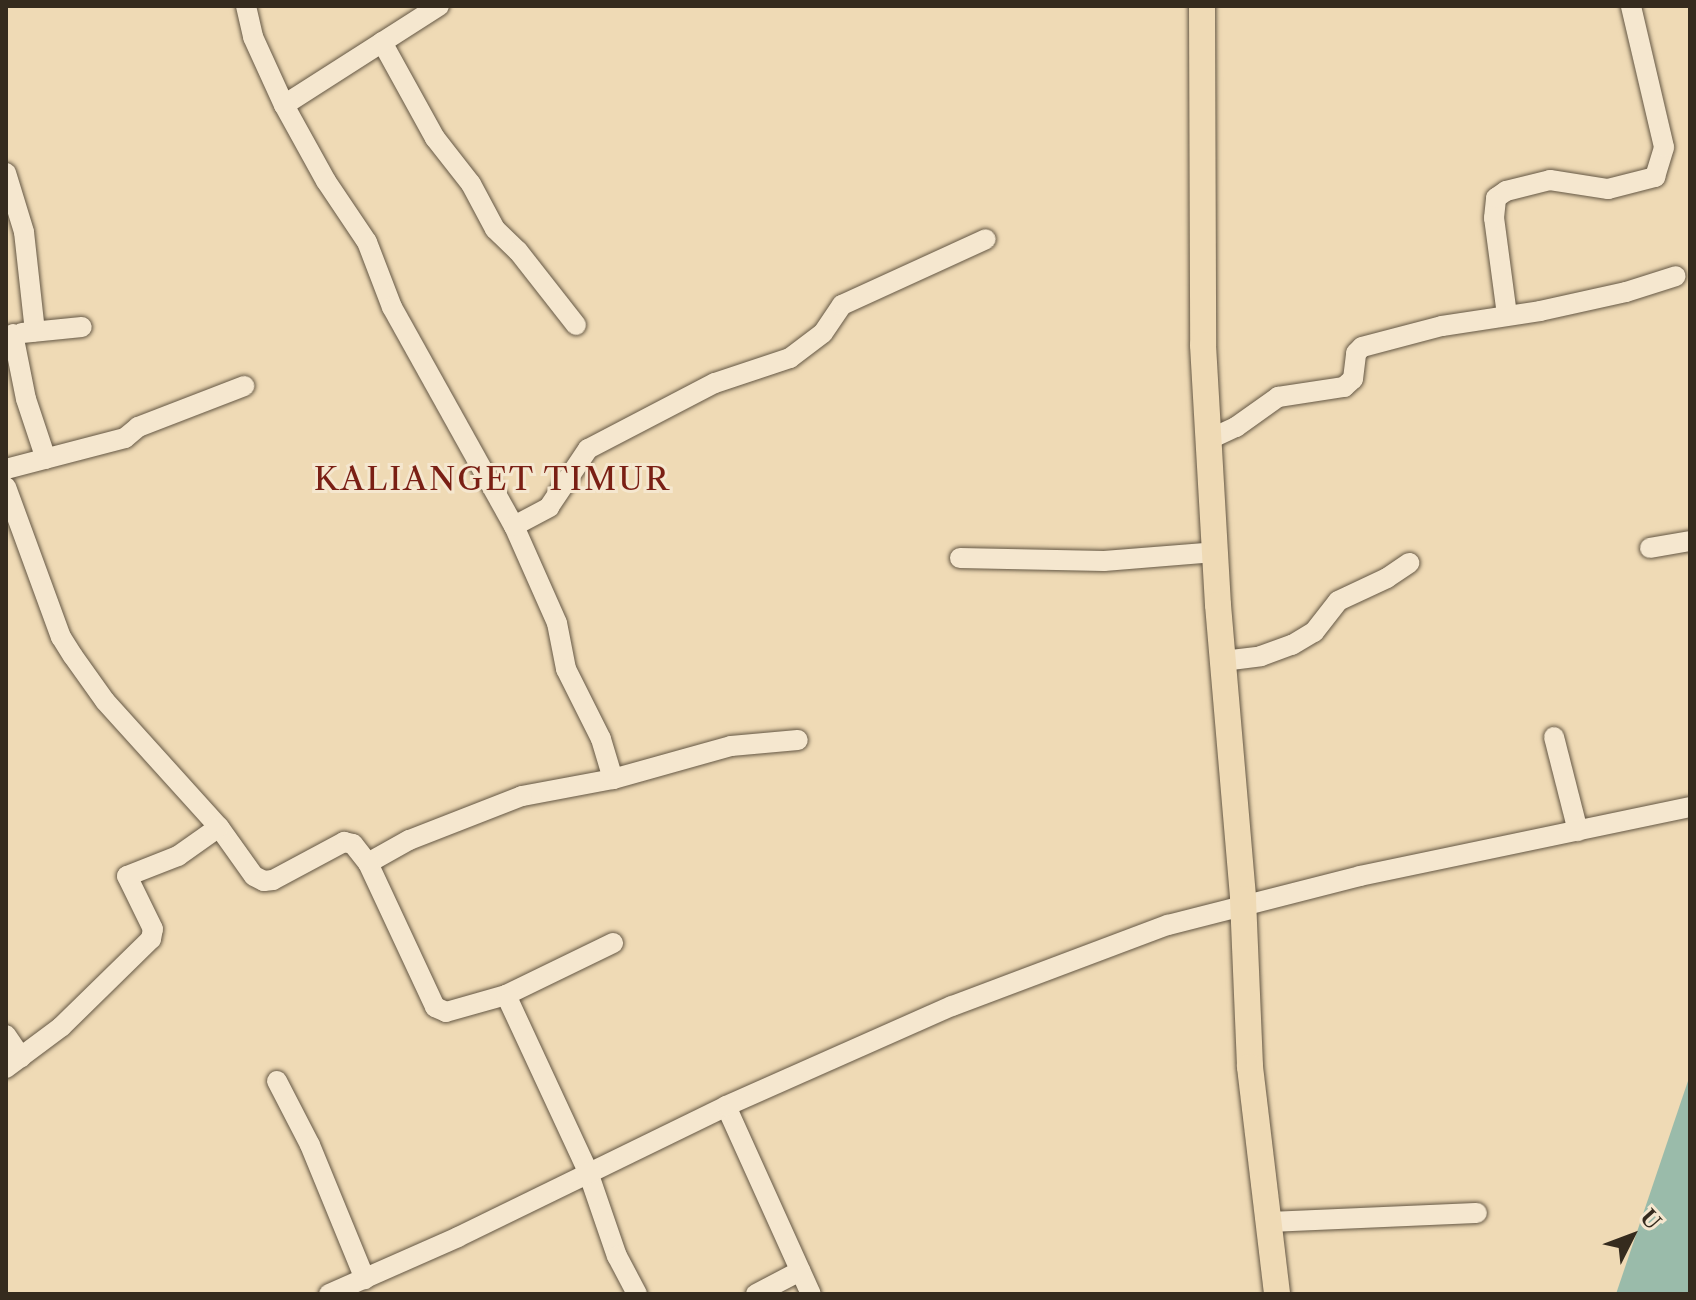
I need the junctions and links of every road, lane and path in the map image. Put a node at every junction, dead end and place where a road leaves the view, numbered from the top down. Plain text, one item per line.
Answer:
1 (246, 6) edge
2 (439, 6) edge
3 (1202, 6) edge
4 (1631, 6) edge
5 (382, 42) junction
6 (284, 105) junction
7 (6, 173) edge
8 (986, 239) dead end
9 (1676, 276) dead end
10 (1507, 315) junction
11 (576, 325) dead end
12 (82, 327) dead end
13 (35, 331) junction
14 (10, 334) edge
15 (244, 386) dead end
16 (1210, 439) junction
17 (46, 459) junction
18 (6, 469) edge
19 (6, 487) edge
20 (514, 526) junction
21 (1690, 541) edge
22 (1650, 548) dead end
23 (1215, 552) junction
24 (960, 558) dead end
25 (1409, 563) dead end
26 (1223, 661) junction
27 (1554, 737) dead end
28 (798, 740) dead end
29 (613, 779) junction
30 (1690, 807) edge
31 (219, 827) junction
32 (1578, 831) junction
33 (368, 863) junction
34 (1243, 908) junction
35 (613, 943) dead end
36 (506, 995) junction
37 (6, 1035) edge
38 (14, 1062) edge
39 (277, 1081) dead end
40 (726, 1106) junction
41 (588, 1172) junction
42 (1477, 1213) dead end
43 (1268, 1222) junction
44 (800, 1271) junction
45 (365, 1279) junction
46 (329, 1294) edge
47 (637, 1294) edge
48 (756, 1294) edge
49 (811, 1294) edge
50 (1277, 1294) edge

1 - 6 street
2 - 5 street
3 - 16 main road
4 - 10 street
5 - 6 street
5 - 11 street
6 - 20 street
7 - 13 street
8 - 20 street
9 - 10 street
10 - 16 street
12 - 13 street
13 - 14 street
14 - 17 street
15 - 17 street
16 - 23 main road
17 - 18 street
19 - 31 street
20 - 29 street
21 - 22 street
23 - 24 street
23 - 26 main road
25 - 26 street
26 - 34 main road
27 - 32 street
28 - 29 street
29 - 33 street
30 - 32 street
31 - 33 street
31 - 38 street
32 - 34 street
33 - 36 street
34 - 40 street
34 - 43 main road
35 - 36 street
36 - 41 street
37 - 38 street
39 - 45 street
40 - 41 street
40 - 44 street
41 - 45 street
41 - 47 street
42 - 43 street
43 - 50 main road
44 - 48 street
44 - 49 street
45 - 46 street

